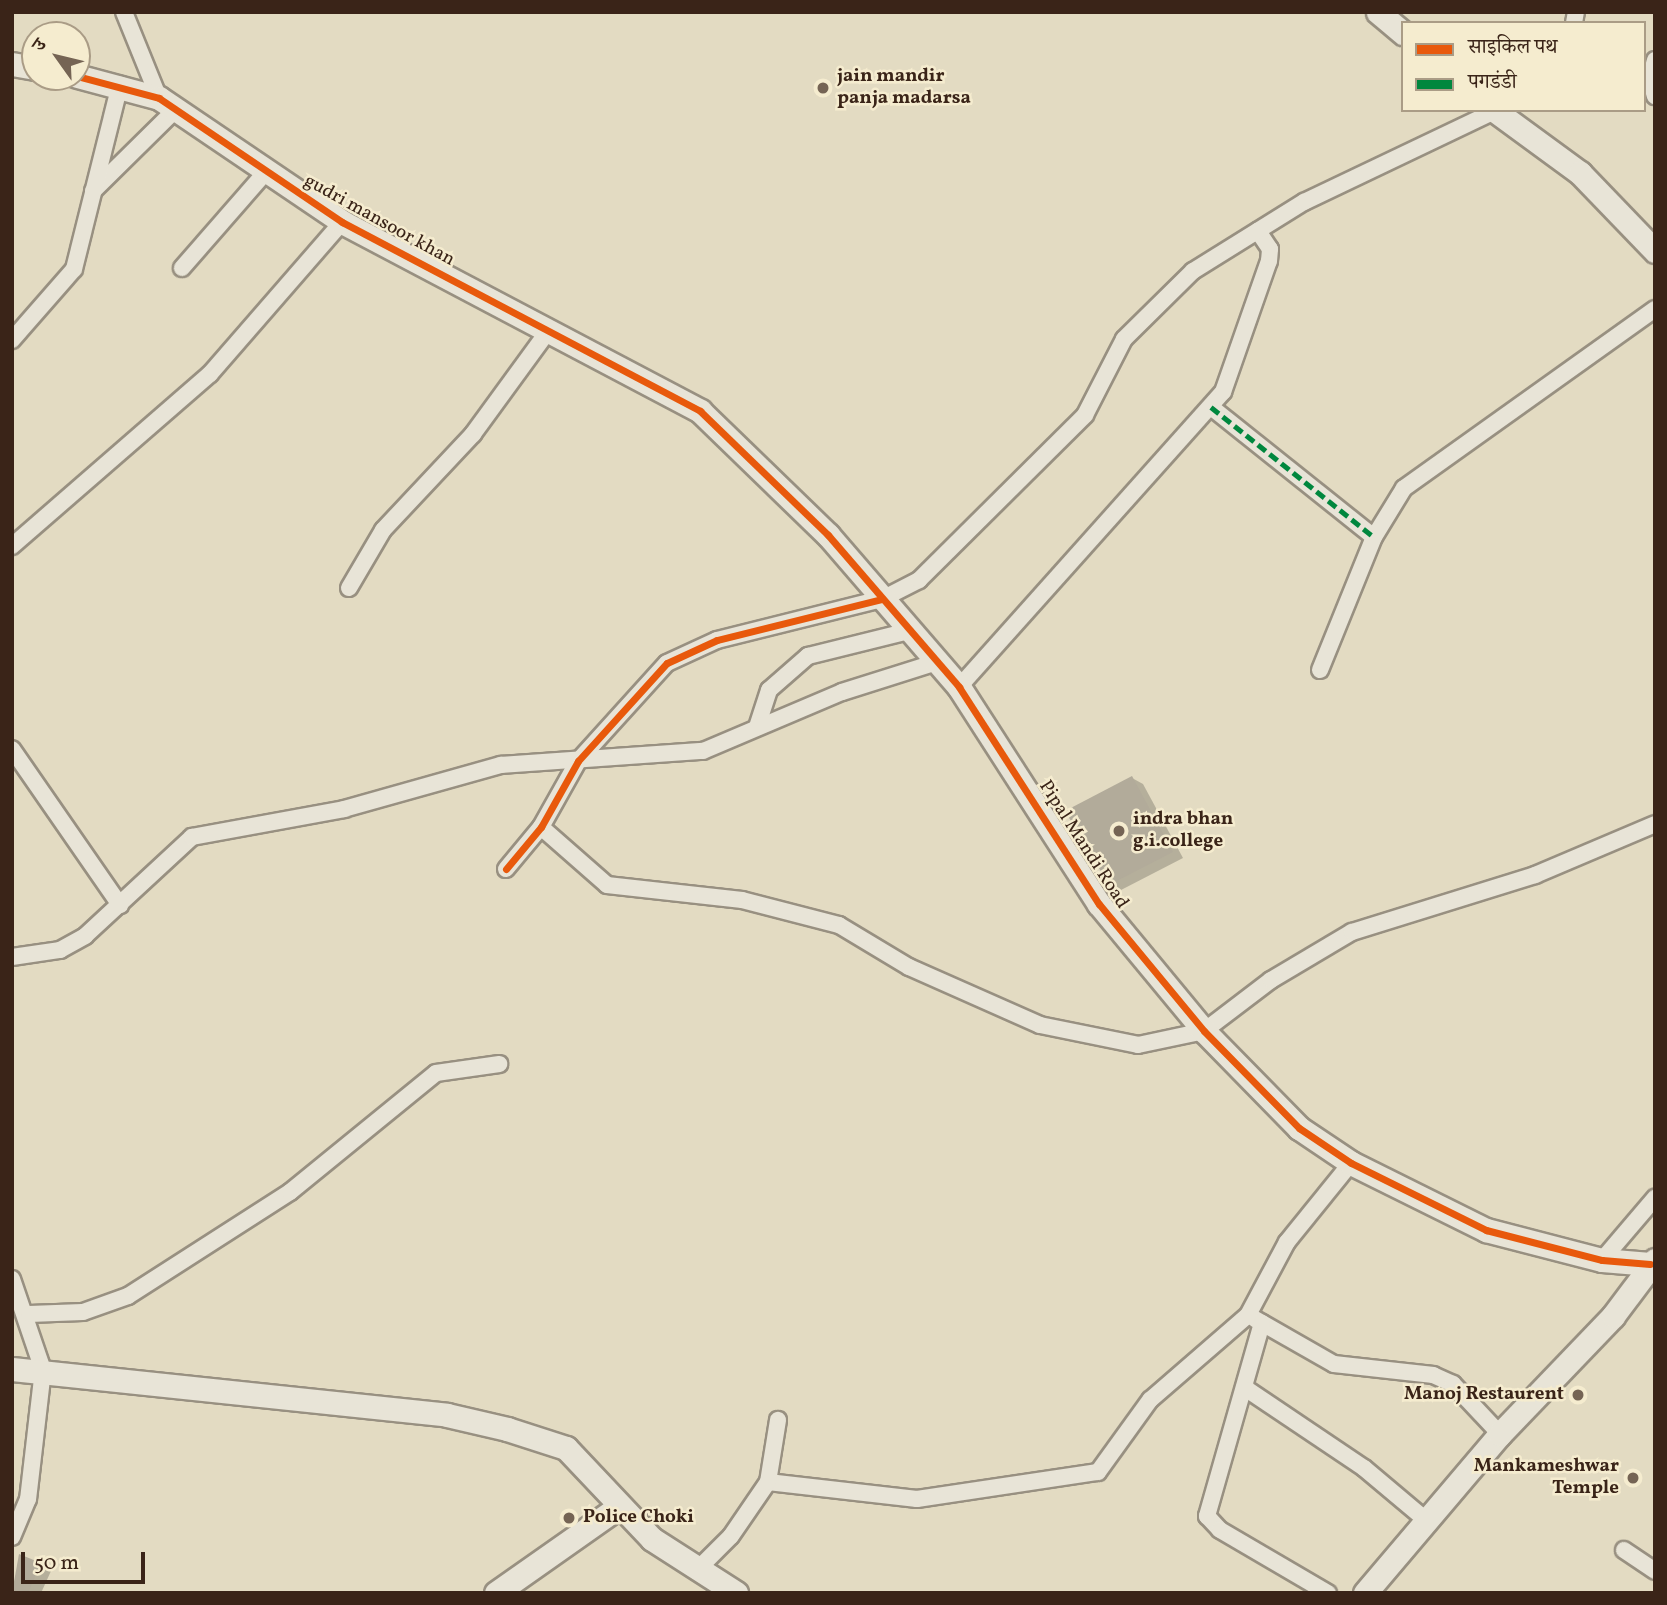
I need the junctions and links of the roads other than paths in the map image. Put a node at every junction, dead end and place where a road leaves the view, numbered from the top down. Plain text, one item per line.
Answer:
1 (124, 12) edge
2 (1378, 12) edge
3 (1401, 31) edge
4 (1655, 60) edge
5 (91, 79) edge
6 (120, 85) junction
7 (1655, 96) edge
8 (167, 104) junction
9 (1493, 112) edge
10 (1496, 112) edge
11 (265, 173) junction
12 (93, 191) junction
13 (342, 222) junction
14 (1258, 231) junction
15 (1655, 251) edge
16 (182, 268) dead end
17 (1655, 309) edge
18 (548, 331) junction
19 (12, 340) edge
20 (671, 390) joint
21 (1210, 407) junction
22 (1374, 537) junction
23 (12, 546) edge
24 (349, 588) dead end
25 (882, 598) junction
26 (909, 631) junction
27 (937, 662) junction
28 (1320, 670) dead end
29 (959, 687) junction
30 (757, 727) junction
31 (12, 750) edge
32 (578, 761) junction
33 (1655, 824) edge
34 (541, 827) junction
35 (506, 869) dead end
36 (120, 905) junction
37 (12, 957) edge
38 (1204, 1031) junction
39 (499, 1064) dead end
40 (1351, 1163) junction
41 (1655, 1198) edge
42 (1602, 1260) junction
43 (1652, 1262) edge
44 (12, 1279) edge
45 (29, 1314) junction
46 (1255, 1320) junction
47 (12, 1369) edge
48 (43, 1370) junction
49 (1248, 1390) junction
50 (778, 1420) dead end
51 (1500, 1434) junction
52 (768, 1482) junction
53 (617, 1508) junction
54 (1426, 1520) junction
55 (12, 1536) edge
56 (1624, 1550) dead end
57 (696, 1571) junction
58 (1655, 1571) edge
59 (499, 1592) edge
60 (736, 1593) edge
61 (1328, 1593) edge
62 (1365, 1593) edge

1 - 8 street
2 - 3 street
4 - 7 street
5 - 6 street, gudri mansoor khan
6 - 8 street, gudri mansoor khan
6 - 12 street
8 - 11 street, gudri mansoor khan
8 - 12 street
9 - 14 street
10 - 15 street
11 - 13 street, gudri mansoor khan
11 - 16 street
12 - 19 street
13 - 18 street, gudri mansoor khan
13 - 23 street
14 - 21 street
14 - 25 street
17 - 22 street
18 - 20 street, gudri mansoor khan
18 - 24 street
20 - 25 street, Pipal Mandi Road
21 - 22 street
21 - 29 street
22 - 28 street
25 - 26 street, Pipal Mandi Road
25 - 32 street
26 - 27 street, Pipal Mandi Road
26 - 30 street
27 - 29 street, Pipal Mandi Road
27 - 30 street
29 - 38 street, Pipal Mandi Road
30 - 32 street
31 - 36 street
32 - 34 street
32 - 36 street
33 - 38 street
34 - 35 street
34 - 38 street
36 - 37 street
38 - 40 street, Pipal Mandi Road
39 - 45 street
40 - 42 street, Pipal Mandi Road
40 - 46 street
41 - 42 street
42 - 43 street, Pipal Mandi Road
43 - 51 street
44 - 45 street
45 - 48 street
46 - 49 street
46 - 51 street
46 - 52 street
47 - 48 street
48 - 53 street
48 - 55 street
49 - 54 street
49 - 61 street
50 - 52 street
51 - 54 street
52 - 57 street
53 - 57 street
53 - 59 street
54 - 62 street
56 - 58 street
57 - 60 street

